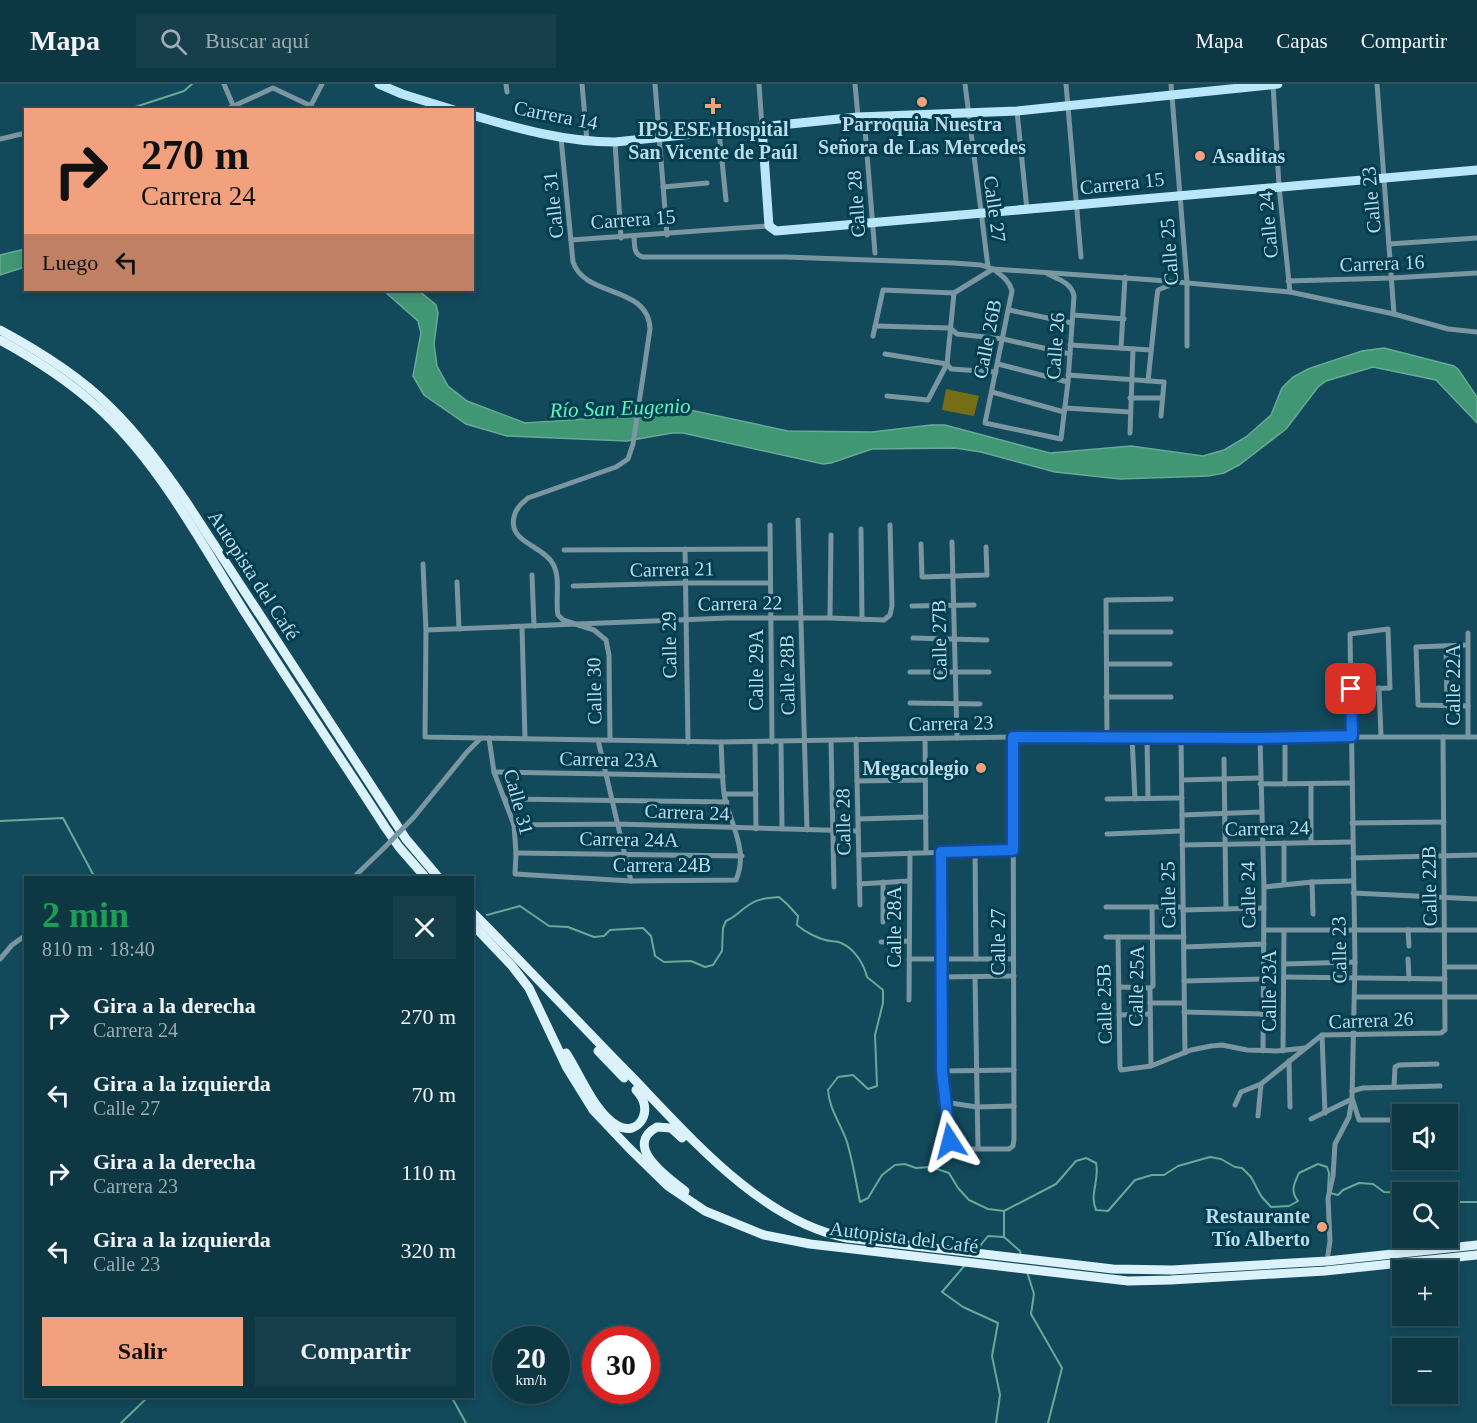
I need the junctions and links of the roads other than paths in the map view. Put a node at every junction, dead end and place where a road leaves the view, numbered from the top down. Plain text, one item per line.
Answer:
1 (224, 84) edge
2 (322, 84) edge
3 (379, 84) edge
4 (506, 84) edge
5 (582, 84) edge
6 (655, 84) edge
7 (759, 84) edge
8 (855, 84) edge
9 (965, 84) edge
10 (1065, 84) edge
11 (1170, 84) edge
12 (1273, 84) edge
13 (1278, 84) edge
14 (1377, 84) edge
15 (507, 92) dead end
16 (1172, 96) junction
17 (1067, 106) junction
18 (234, 107) edge
19 (310, 108) edge
20 (450, 108) edge
21 (1017, 111) junction
22 (967, 113) junction
23 (474, 116) edge
24 (861, 117) junction
25 (762, 127) junction
26 (718, 132) junction
27 (24, 133) edge
28 (561, 138) junction
29 (0, 139) edge
30 (659, 139) junction
31 (587, 142) junction
32 (615, 142) junction
33 (1477, 170) edge
34 (1384, 177) junction
35 (707, 183) dead end
36 (1279, 186) junction
37 (663, 187) junction
38 (1180, 195) junction
39 (726, 200) dead end
40 (1075, 206) junction
41 (1027, 210) junction
42 (980, 214) junction
43 (873, 223) junction
44 (770, 228) junction
45 (667, 235) junction
46 (634, 237) junction
47 (621, 238) junction
48 (1477, 238) edge
49 (571, 240) junction
50 (1389, 244) junction
51 (874, 253) dead end
52 (1081, 257) dead end
53 (990, 268) junction
54 (1044, 272) junction
55 (1477, 273) edge
56 (1125, 278) junction
57 (1392, 278) junction
58 (1288, 281) junction
59 (1178, 282) junction
60 (1187, 282) junction
61 (1290, 292) junction
62 (954, 293) junction
63 (1009, 310) junction
64 (1394, 314) junction
65 (1073, 315) junction
66 (1124, 319) junction
67 (1072, 323) junction
68 (875, 326) junction
69 (950, 328) junction
70 (0, 330) edge
71 (1477, 332) edge
72 (873, 336) dead end
73 (1003, 339) junction
74 (0, 340) edge
75 (1070, 345) junction
76 (1187, 346) dead end
77 (1121, 348) junction
78 (1132, 349) junction
79 (1151, 350) junction
80 (885, 354) dead end
81 (1070, 354) junction
82 (946, 364) junction
83 (998, 364) junction
84 (996, 372) junction
85 (1068, 375) junction
86 (1131, 380) junction
87 (1148, 381) junction
88 (1068, 382) junction
89 (992, 392) junction
90 (887, 396) dead end
91 (1130, 398) junction
92 (1162, 398) junction
93 (1065, 410) junction
94 (1130, 412) junction
95 (1161, 416) dead end
96 (1130, 433) dead end
97 (1061, 439) joint
98 (798, 520) dead end
99 (770, 525) dead end
100 (890, 525) dead end
101 (861, 529) dead end
102 (831, 535) dead end
103 (952, 542) dead end
104 (921, 544) dead end
105 (986, 547) dead end
106 (685, 549) junction
107 (770, 549) junction
108 (564, 550) dead end
109 (423, 564) dead end
110 (532, 575) dead end
111 (953, 576) junction
112 (457, 582) dead end
113 (686, 583) junction
114 (771, 584) junction
115 (573, 586) dead end
116 (1171, 599) dead end
117 (974, 605) dead end
118 (912, 606) dead end
119 (954, 606) junction
120 (771, 617) junction
121 (801, 618) junction
122 (830, 618) junction
123 (862, 619) junction
124 (687, 620) junction
125 (576, 624) junction
126 (534, 626) junction
127 (522, 627) junction
128 (459, 629) junction
129 (426, 630) junction
130 (1170, 632) dead end
131 (1106, 633) junction
132 (1468, 633) dead end
133 (913, 638) dead end
134 (954, 639) junction
135 (987, 640) dead end
136 (1467, 645) junction
137 (1446, 646) junction
138 (1107, 664) junction
139 (1170, 664) dead end
140 (955, 670) junction
141 (910, 672) dead end
142 (989, 672) dead end
143 (1379, 688) junction
144 (1351, 689) junction
145 (1171, 697) dead end
146 (1106, 698) junction
147 (910, 703) dead end
148 (956, 703) junction
149 (980, 704) dead end
150 (1447, 706) junction
151 (1468, 706) junction
152 (1352, 736) junction
153 (1381, 736) junction
154 (1013, 737) junction
155 (1132, 737) junction
156 (1147, 737) junction
157 (1181, 737) junction
158 (1285, 737) junction
159 (1468, 737) junction
160 (1477, 737) edge
161 (489, 738) junction
162 (525, 738) junction
163 (925, 738) junction
164 (957, 738) junction
165 (1107, 738) junction
166 (1260, 738) junction
167 (1443, 738) junction
168 (480, 739) junction
169 (856, 739) junction
170 (598, 740) junction
171 (610, 740) junction
172 (804, 741) junction
173 (831, 741) junction
174 (687, 742) junction
175 (721, 742) junction
176 (755, 742) junction
177 (772, 742) junction
178 (781, 742) junction
179 (1224, 759) dead end
180 (494, 772) junction
181 (606, 773) junction
182 (723, 776) junction
183 (925, 780) junction
184 (1182, 780) junction
185 (1224, 780) junction
186 (857, 781) junction
187 (1260, 781) junction
188 (1352, 783) junction
189 (1285, 784) junction
190 (1311, 784) junction
191 (724, 794) junction
192 (756, 794) junction
193 (1148, 798) junction
194 (1182, 798) junction
195 (505, 799) junction
196 (1107, 799) dead end
197 (1135, 799) junction
198 (613, 801) junction
199 (727, 802) junction
200 (1261, 812) junction
201 (1225, 813) junction
202 (1182, 815) junction
203 (926, 817) junction
204 (858, 819) junction
205 (1444, 822) junction
206 (1352, 823) junction
207 (618, 824) junction
208 (514, 825) junction
209 (735, 829) junction
210 (756, 829) junction
211 (782, 829) junction
212 (807, 830) junction
213 (833, 830) junction
214 (858, 831) junction
215 (1182, 831) junction
216 (1107, 834) dead end
217 (1311, 842) junction
218 (1352, 842) junction
219 (1262, 843) junction
220 (1284, 843) junction
221 (1225, 844) junction
222 (1182, 845) junction
223 (1013, 850) junction
224 (975, 851) junction
225 (926, 852) junction
226 (941, 852) junction
227 (516, 853) junction
228 (910, 853) junction
229 (624, 854) junction
230 (859, 855) junction
231 (1444, 855) junction
232 (1477, 855) edge
233 (742, 856) junction
234 (1353, 858) junction
235 (515, 874) joint
236 (355, 876) edge
237 (424, 876) edge
238 (437, 876) edge
239 (631, 881) junction
240 (1353, 881) junction
241 (883, 882) junction
242 (909, 882) junction
243 (1312, 882) junction
244 (859, 884) junction
245 (1284, 884) junction
246 (834, 887) dead end
247 (1263, 888) junction
248 (1353, 893) junction
249 (1445, 898) junction
250 (1477, 899) edge
251 (860, 905) dead end
252 (1106, 907) dead end
253 (1152, 907) junction
254 (1183, 908) junction
255 (1264, 908) junction
256 (1226, 909) junction
257 (474, 914) edge
258 (1313, 914) dead end
259 (883, 922) dead end
260 (474, 926) edge
261 (1354, 929) junction
262 (1264, 930) junction
263 (1408, 930) junction
264 (1445, 930) junction
265 (1477, 930) edge
266 (1284, 931) junction
267 (24, 936) edge
268 (1106, 937) dead end
269 (1118, 937) junction
270 (1152, 937) junction
271 (1184, 937) junction
272 (909, 941) junction
273 (881, 942) dead end
274 (1263, 944) junction
275 (1409, 946) dead end
276 (1184, 947) junction
277 (1408, 958) dead end
278 (0, 959) edge
279 (909, 959) junction
280 (976, 959) junction
281 (1013, 959) junction
282 (940, 960) junction
283 (1355, 962) junction
284 (1284, 964) junction
285 (1445, 967) junction
286 (1477, 967) edge
287 (1014, 976) junction
288 (941, 977) junction
289 (975, 977) junction
290 (1284, 977) junction
291 (1355, 977) junction
292 (1263, 979) junction
293 (1409, 979) junction
294 (1445, 979) junction
295 (1184, 981) junction
296 (1120, 987) junction
297 (1150, 988) junction
298 (1355, 997) junction
299 (1445, 997) junction
300 (1477, 997) edge
301 (909, 1000) dead end
302 (1150, 1003) junction
303 (1184, 1003) junction
304 (567, 1010) junction
305 (1184, 1012) junction
306 (1150, 1014) junction
307 (1263, 1014) junction
308 (1119, 1015) junction
309 (545, 1021) junction
310 (1441, 1033) joint
311 (1322, 1035) junction
312 (1353, 1035) junction
313 (1306, 1048) junction
314 (1263, 1051) junction
315 (1283, 1051) junction
316 (1185, 1053) junction
317 (1289, 1061) junction
318 (1437, 1064) dead end
319 (1151, 1066) junction
320 (1014, 1070) junction
321 (942, 1071) junction
322 (977, 1071) junction
323 (1121, 1071) joint
324 (1261, 1084) junction
325 (1440, 1086) dead end
326 (1394, 1087) junction
327 (1352, 1090) junction
328 (1352, 1099) junction
329 (944, 1102) junction
330 (1235, 1105) dead end
331 (1014, 1106) junction
332 (977, 1107) junction
333 (1290, 1107) dead end
334 (1325, 1113) junction
335 (1258, 1116) dead end
336 (1311, 1119) dead end
337 (1392, 1120) edge
338 (978, 1148) junction
339 (775, 1208) junction
340 (764, 1234) junction
341 (1477, 1245) edge
342 (1477, 1256) edge
343 (1327, 1261) junction

1 - 18 street
2 - 19 street
3 - 20 main road
4 - 15 street
5 - 31 street
6 - 30 street
7 - 25 street
8 - 24 street, Calle 28
9 - 22 street, Calle 27
10 - 17 street
11 - 16 street, Calle 25
12 - 13 main road, Carrera 14
12 - 16 main road, Carrera 14
12 - 36 street, Calle 24
14 - 34 street, Calle 23
16 - 17 main road, Carrera 14
16 - 38 street, Calle 25
17 - 21 main road, Carrera 14
17 - 40 street
18 - 19 street
21 - 22 main road, Carrera 14
21 - 41 street
22 - 24 main road, Carrera 14
22 - 42 street, Calle 27
23 - 28 main road, Carrera 14
24 - 25 main road, Carrera 14
24 - 43 street, Calle 28
25 - 26 main road, Carrera 14
25 - 44 main road
26 - 30 main road, Carrera 14
26 - 39 street
27 - 29 street
28 - 31 main road, Carrera 14
28 - 49 street, Calle 31
30 - 32 main road, Carrera 14
30 - 37 street
31 - 32 main road, Carrera 14
32 - 47 street
33 - 34 main road, Carrera 15
34 - 36 main road, Carrera 15
34 - 50 street, Calle 23
35 - 37 street
36 - 38 main road, Carrera 15
36 - 58 street, Calle 24
37 - 45 street
38 - 40 main road, Carrera 15
38 - 60 street, Calle 25
40 - 41 main road, Carrera 15
40 - 52 street
41 - 42 main road, Carrera 15
42 - 43 main road, Carrera 15
42 - 53 street, Calle 27
43 - 44 main road, Carrera 15
43 - 51 street, Calle 28
44 - 45 street, Carrera 15
45 - 46 street, Carrera 15
46 - 47 street, Carrera 15
46 - 53 street
47 - 49 street, Carrera 15
48 - 50 street
49 - 125 street, Calle 31
50 - 57 street, Calle 23
53 - 54 street
53 - 62 street
53 - 63 street, Calle 26B
54 - 56 street
54 - 65 street, Calle 26
55 - 57 street, Carrera 16
56 - 59 street
56 - 66 street
57 - 58 street, Carrera 16
57 - 64 street, Calle 23
58 - 61 street, Calle 24
59 - 60 street
59 - 79 street
60 - 61 street
60 - 76 street, Calle 25
61 - 64 street
62 - 68 street
62 - 69 street
63 - 67 street
63 - 73 street, Calle 26B
64 - 71 street
65 - 66 street
65 - 67 street, Calle 26
66 - 77 street
67 - 75 street, Calle 26
68 - 69 street
68 - 72 street
69 - 73 street
69 - 82 street
70 - 238 highway, Autopista del Café
73 - 81 street
73 - 83 street, Calle 26B
74 - 237 highway, Autopista del Café
75 - 77 street
75 - 81 street, Calle 26
77 - 78 street
78 - 79 street
78 - 86 street
79 - 87 street
80 - 82 street
81 - 85 street, Calle 26
82 - 84 street
82 - 90 street
83 - 84 street, Calle 26B
83 - 88 street
84 - 89 street, Calle 26B
85 - 86 street
85 - 88 street, Calle 26
86 - 87 street
86 - 91 street
87 - 92 street
88 - 93 street, Calle 26
89 - 93 street
89 - 97 street, Calle 26B
91 - 92 street
91 - 94 street
92 - 95 street
93 - 94 street
93 - 97 street, Calle 26
94 - 96 street
98 - 121 street, Calle 28B
99 - 107 street, Calle 29A
100 - 123 street, Carrera 22
101 - 123 street
102 - 122 street
103 - 111 street, Calle 27B
104 - 111 street
105 - 111 street
106 - 107 street
106 - 108 street
106 - 113 street, Calle 29
107 - 114 street, Calle 29A
109 - 129 street
110 - 126 street
111 - 119 street, Calle 27B
112 - 128 street
113 - 114 street, Carrera 21
113 - 115 street, Carrera 21
113 - 124 street, Calle 29
114 - 120 street, Calle 29A
116 - 131 street
117 - 119 street
118 - 119 street
119 - 134 street, Calle 27B
120 - 121 street, Carrera 22
120 - 124 street, Carrera 22
120 - 177 street, Calle 29A
121 - 122 street, Carrera 22
121 - 172 street, Calle 28B
122 - 123 street, Carrera 22
124 - 125 street, Carrera 22
124 - 174 street, Calle 29
125 - 126 street, Carrera 22
125 - 171 street, Calle 30
126 - 127 street, Carrera 22
127 - 128 street, Carrera 22
127 - 162 street
128 - 129 street, Carrera 22
129 - 168 street, Carrera 23
130 - 131 street
131 - 138 street
132 - 136 street, Calle 22A
133 - 134 street
134 - 135 street
134 - 140 street, Calle 27B
136 - 137 street
136 - 151 street, Calle 22A
137 - 150 street
137 - 150 street
138 - 139 street
138 - 146 street
140 - 141 street
140 - 142 street
140 - 148 street, Calle 27B
143 - 144 street
143 - 144 street, Calle 23
143 - 153 street
144 - 152 street, Calle 23
145 - 146 street
146 - 165 street
147 - 148 street
148 - 149 street
148 - 164 street, Calle 27B
150 - 151 street
151 - 159 street, Calle 22A
152 - 153 street, Carrera 23
152 - 158 street, Carrera 23
152 - 188 street, Calle 23
153 - 167 street, Carrera 23
154 - 164 street, Carrera 23
154 - 165 street, Carrera 23
154 - 223 street, Calle 27
155 - 156 street, Carrera 23
155 - 165 street, Carrera 23
155 - 197 street
156 - 157 street, Carrera 23
156 - 193 street
157 - 166 street, Carrera 23
157 - 184 street, Calle 25
158 - 166 street, Carrera 23
158 - 189 street
159 - 160 street, Carrera 23
159 - 167 street, Carrera 23
161 - 162 street, Carrera 23
161 - 168 street, Carrera 23
161 - 180 street, Calle 31
162 - 170 street, Carrera 23
163 - 164 street, Carrera 23
163 - 169 street, Carrera 23
163 - 183 street
166 - 187 street, Calle 24
167 - 205 street, Calle 22B
168 - 236 street, bridge
169 - 173 street, Carrera 23
169 - 186 street, Calle 28
170 - 171 street, Carrera 23
170 - 181 street, Calle 30
171 - 174 street, Carrera 23
172 - 173 street, Carrera 23
172 - 178 street, Carrera 23
172 - 212 street, Calle 28B
173 - 213 street
174 - 175 street, Carrera 23
175 - 176 street, Carrera 23
175 - 182 street
176 - 177 street, Carrera 23
176 - 192 street
177 - 178 street, Carrera 23
178 - 211 street
179 - 185 street
180 - 181 street, Carrera 23A
180 - 195 street, Calle 31
181 - 182 street, Carrera 23A
181 - 198 street, Calle 30
182 - 191 street
183 - 186 street
183 - 203 street
184 - 185 street
184 - 194 street, Calle 25
185 - 187 street
185 - 201 street
186 - 204 street, Calle 28
187 - 189 street
187 - 200 street, Calle 24
188 - 190 street
188 - 206 street, Calle 23
189 - 190 street
190 - 217 street
191 - 192 street
191 - 199 street
192 - 210 street
193 - 194 street
193 - 197 street
194 - 202 street, Calle 25
195 - 198 street
195 - 208 street, Calle 31
196 - 197 street
198 - 199 street
198 - 207 street, Calle 30
199 - 209 street
200 - 201 street
200 - 219 street, Calle 24
201 - 202 street
201 - 221 street
202 - 215 street, Calle 25
203 - 204 street
203 - 225 street
204 - 214 street, Calle 28
205 - 206 street
205 - 231 street, Calle 22B
206 - 218 street, Calle 23
207 - 208 street, Carrera 24
207 - 209 street, Carrera 24
207 - 229 street, Calle 30
208 - 227 street, Calle 31
209 - 210 street, Carrera 24
209 - 233 street
210 - 211 street, Carrera 24
211 - 212 street, Carrera 24
212 - 213 street, Carrera 24
213 - 214 street, Carrera 24
213 - 246 street
214 - 230 street, Calle 28
215 - 216 street
215 - 222 street, Calle 25
217 - 218 street, Carrera 24
217 - 220 street, Carrera 24
218 - 234 street, Calle 23
219 - 220 street, Carrera 24
219 - 221 street, Carrera 24
219 - 247 street, Calle 24
220 - 245 street
221 - 222 street, Carrera 24
221 - 256 street
222 - 254 street, Calle 25
223 - 224 street
223 - 281 street, Calle 27
224 - 226 street
224 - 280 street
225 - 226 street
225 - 228 street
226 - 282 street
227 - 229 street, Carrera 24A
227 - 235 street, Calle 31
228 - 230 street
228 - 242 street, Calle 28A
229 - 233 street, Carrera 24A
229 - 239 street, Calle 30
230 - 244 street, Calle 28
231 - 232 street
231 - 234 street
231 - 249 street, Calle 22B
233 - 239 street, Carrera 24B
234 - 240 street, Calle 23
235 - 239 street, Carrera 24B
240 - 243 street
240 - 248 street, Calle 23
241 - 242 street
241 - 244 street
241 - 259 street
242 - 272 street, Calle 28A
243 - 245 street
243 - 258 street
244 - 251 street, Calle 28
245 - 247 street
247 - 255 street, Calle 24
248 - 249 street
248 - 261 street, Calle 23
249 - 250 street
249 - 264 street, Calle 22B
252 - 253 street
253 - 254 street
253 - 270 street, Calle 25A
254 - 256 street
254 - 271 street, Calle 25
255 - 256 street
255 - 262 street, Calle 24
257 - 304 highway, Autopista del Café
260 - 309 highway, Autopista del Café
261 - 263 street
261 - 266 street
261 - 283 street, Calle 23
262 - 266 street
262 - 274 street, Calle 24
263 - 264 street
263 - 275 street
264 - 265 street
264 - 285 street, Calle 22B
266 - 284 street, Calle 23A
267 - 278 street
268 - 269 street
269 - 270 street
269 - 296 street, Calle 25B
270 - 271 street
270 - 297 street, Calle 25A
271 - 276 street, Calle 25
272 - 273 street
272 - 279 street, Calle 28A
274 - 276 street
274 - 292 street, Calle 24
276 - 295 street, Calle 25
277 - 293 street
279 - 282 street
279 - 301 street, Calle 28A
280 - 281 street
280 - 282 street
281 - 287 street, Calle 27
282 - 288 street
283 - 284 street
283 - 291 street, Calle 23
284 - 290 street, Calle 23A
285 - 286 street
285 - 294 street, Calle 22B
287 - 289 street
287 - 320 street, Calle 27
288 - 289 street
288 - 321 street
289 - 322 street
290 - 291 street
290 - 315 street, Calle 23A
291 - 293 street
291 - 298 street, Calle 23
292 - 295 street
292 - 307 street, Calle 24
293 - 294 street
294 - 299 street, Calle 22B
295 - 303 street, Calle 25
296 - 297 street
296 - 308 street, Calle 25B
297 - 302 street, Calle 25A
298 - 299 street
298 - 312 street, Calle 23
299 - 300 street
299 - 310 street, Calle 22B
302 - 303 street
302 - 306 street, Calle 25A
303 - 305 street, Calle 25
304 - 309 highway
304 - 339 highway, Autopista del Café
305 - 307 street
305 - 316 street, Calle 25
306 - 308 street
306 - 319 street, Calle 25A
307 - 314 street, Calle 24
308 - 323 street, Calle 25B
309 - 340 highway, Autopista del Café
310 - 312 street, Carrera 26
311 - 312 street, Carrera 26
311 - 313 street, Carrera 26
311 - 334 street
312 - 327 street, Calle 23
313 - 315 street, Carrera 26
313 - 317 street, Carrera 26
314 - 315 street, Carrera 26
314 - 316 street, Carrera 26
316 - 319 street, Carrera 26
317 - 324 street, Carrera 26
317 - 333 street
318 - 326 street
319 - 323 street, Carrera 26
320 - 322 street
320 - 331 street, Calle 27
321 - 322 street
321 - 329 street
322 - 332 street
324 - 330 street, Carrera 26
324 - 335 street
325 - 326 street
326 - 327 street
327 - 328 street, Calle 23
328 - 334 street
328 - 337 street
328 - 343 street, Calle 23
329 - 332 street
329 - 338 street
331 - 332 street
331 - 338 street, Calle 27
332 - 338 street
334 - 336 street
339 - 340 highway
339 - 343 highway, Autopista del Café
340 - 342 highway, Autopista del Café
341 - 343 highway, Autopista del Café

